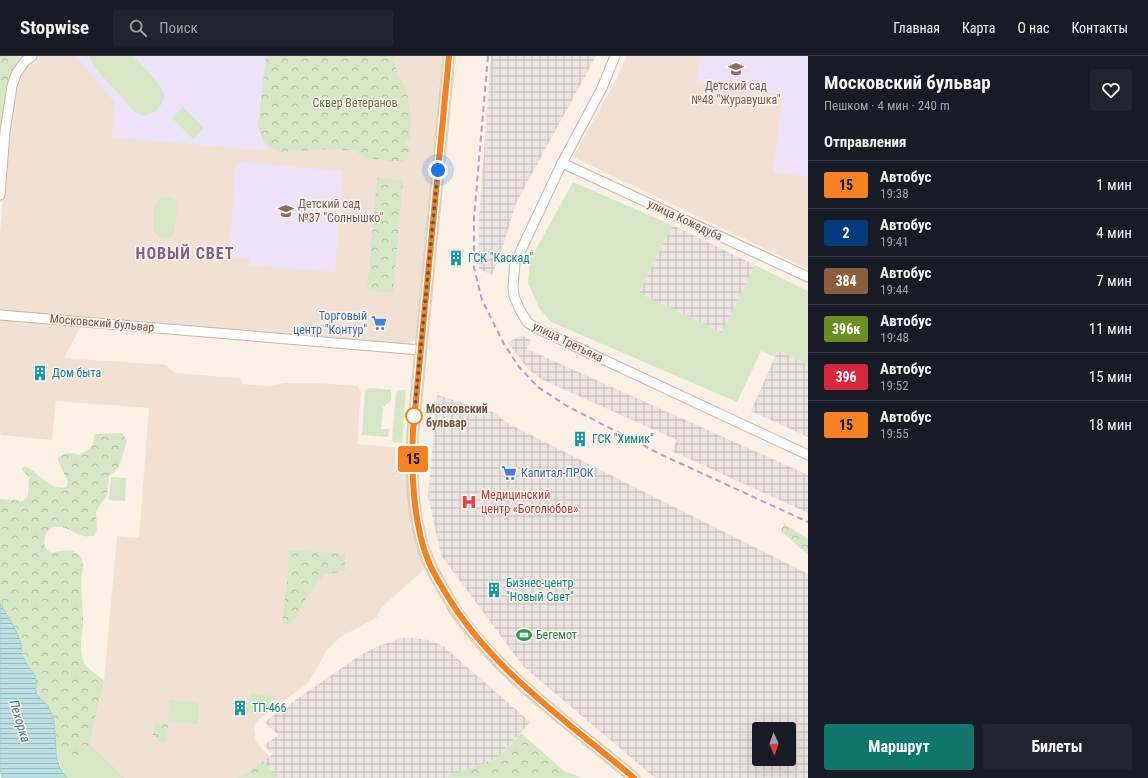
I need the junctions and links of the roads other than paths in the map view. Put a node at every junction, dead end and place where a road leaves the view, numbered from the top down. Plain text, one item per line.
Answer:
1 (32, 56) edge
2 (449, 56) edge
3 (614, 56) edge
4 (562, 163) junction
5 (0, 195) edge
6 (808, 277) edge
7 (0, 315) edge
8 (420, 350) junction
9 (808, 455) edge
10 (634, 778) edge

1 - 5 street
2 - 8 main road
3 - 4 street, улица Третьяка
4 - 6 street, улица Кожедуба
4 - 9 street, улица Третьяка
7 - 8 street, Московский бульвар
8 - 10 main road

